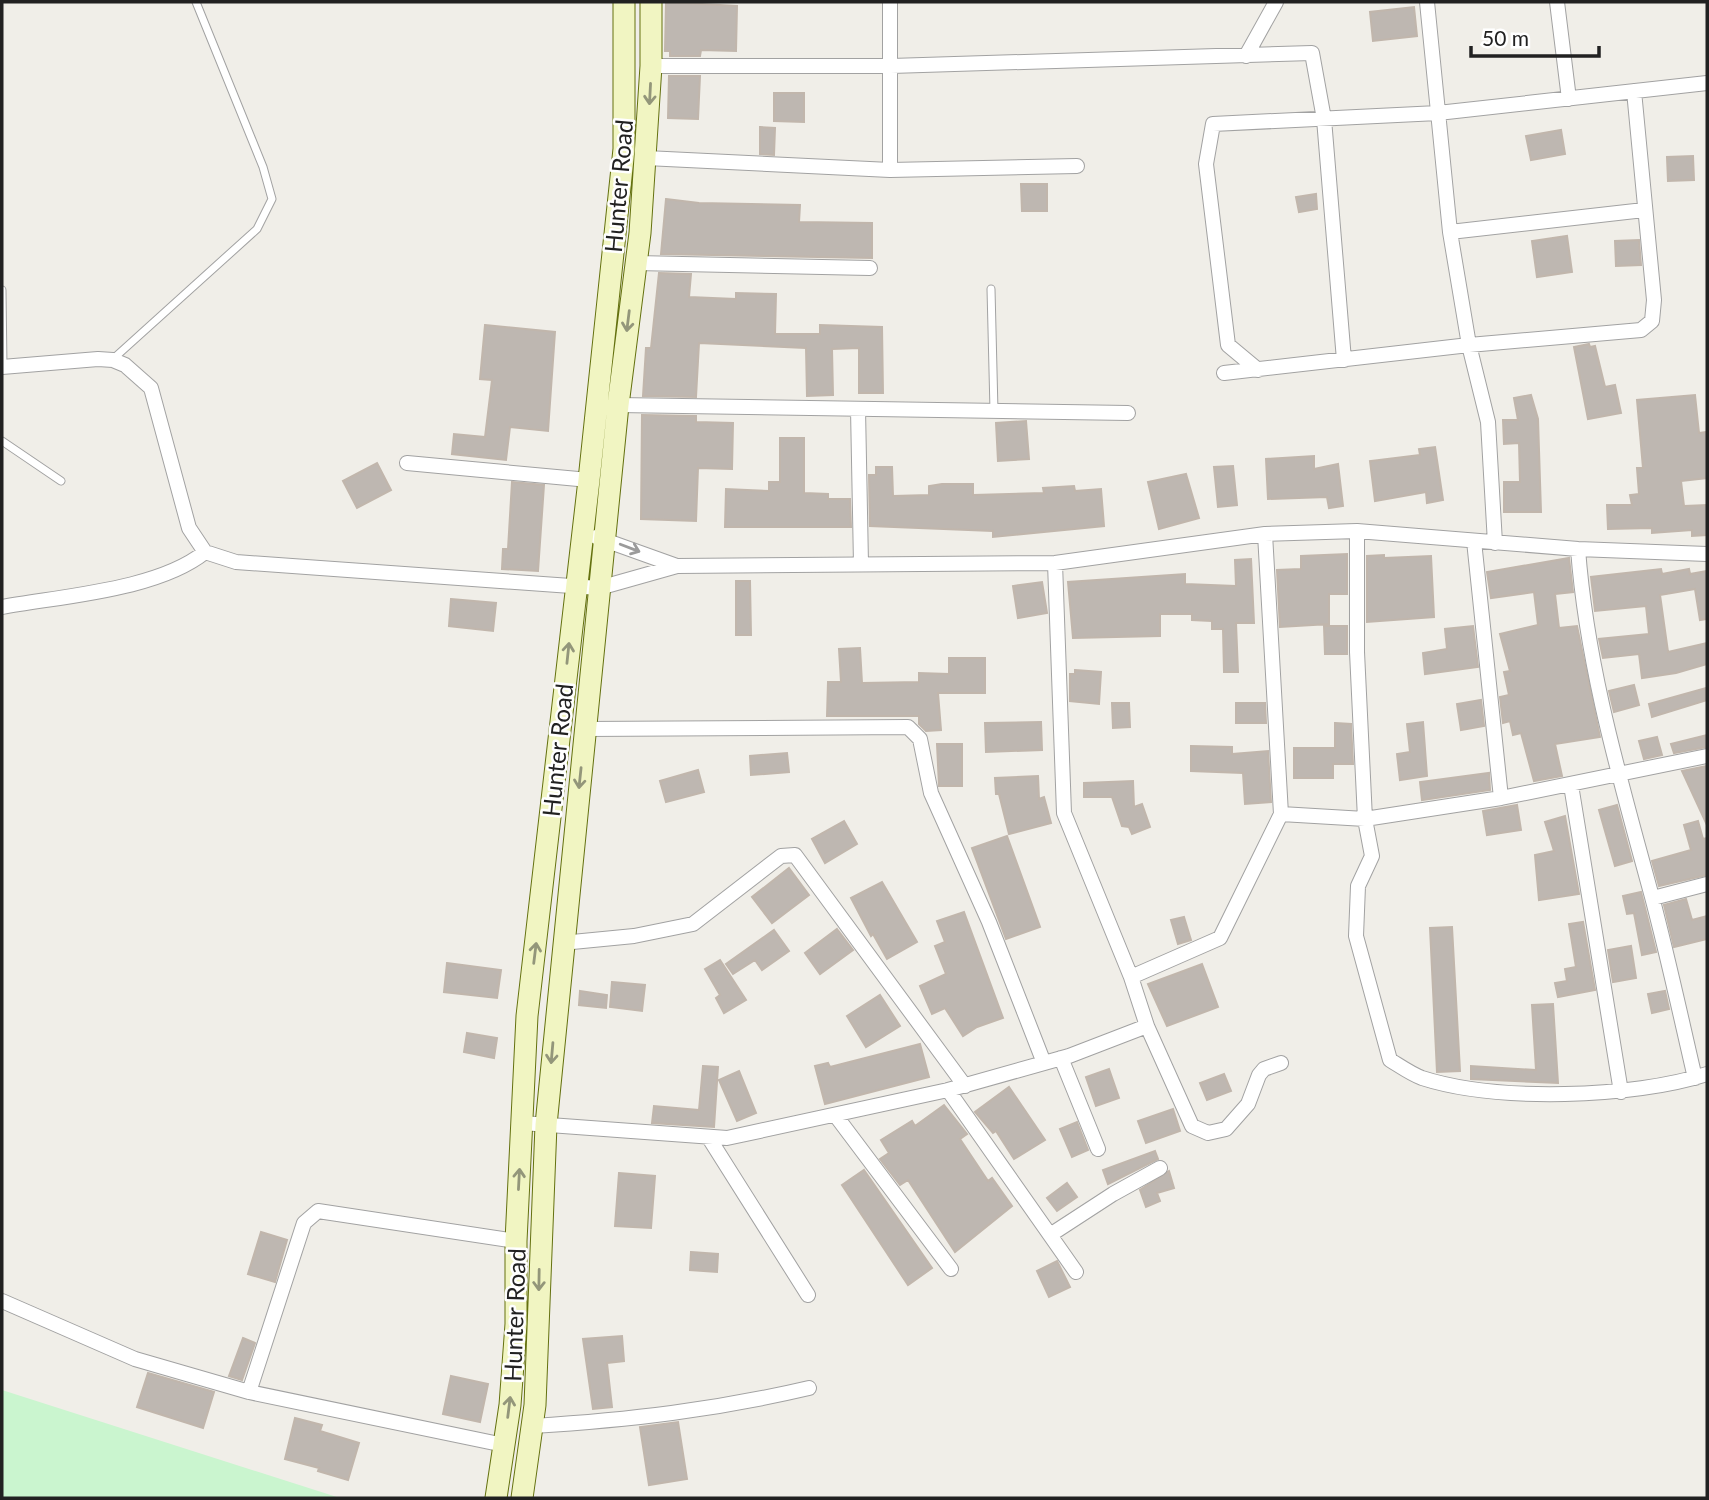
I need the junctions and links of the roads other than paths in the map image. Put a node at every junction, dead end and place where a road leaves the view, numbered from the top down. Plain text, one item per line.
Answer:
1 (196, 2) edge
2 (624, 2) edge
3 (651, 2) edge
4 (890, 2) edge
5 (1276, 2) edge
6 (1427, 2) edge
7 (1558, 2) edge
8 (1246, 56) junction
9 (652, 66) junction
10 (891, 66) junction
11 (1707, 83) edge
12 (1634, 91) junction
13 (1569, 99) junction
14 (1438, 113) junction
15 (1324, 119) junction
16 (646, 158) junction
17 (1077, 166) dead end
18 (890, 170) junction
19 (1644, 210) junction
20 (1450, 232) junction
21 (635, 267) junction
22 (870, 268) dead end
23 (611, 269) junction
24 (991, 289) dead end
25 (2, 290) edge
26 (1469, 345) junction
27 (113, 360) junction
28 (1344, 360) junction
29 (2, 367) edge
30 (1258, 370) junction
31 (1224, 373) dead end
32 (618, 405) junction
33 (858, 409) junction
34 (994, 411) junction
35 (1128, 413) dead end
36 (2, 441) edge
37 (407, 463) dead end
38 (589, 480) junction
39 (61, 481) dead end
40 (1357, 531) junction
41 (1265, 534) junction
42 (582, 535) junction
43 (605, 538) junction
44 (1474, 541) junction
45 (1495, 543) junction
46 (1578, 549) junction
47 (205, 552) junction
48 (1707, 554) edge
49 (1055, 563) junction
50 (861, 564) junction
51 (677, 566) junction
52 (575, 587) junction
53 (599, 588) junction
54 (2, 607) edge
55 (585, 729) junction
56 (1707, 756) edge
57 (1618, 775) junction
58 (1571, 785) junction
59 (1501, 797) junction
60 (1280, 814) junction
61 (1365, 819) junction
62 (1707, 884) edge
63 (1653, 898) junction
64 (562, 943) junction
65 (1131, 977) junction
66 (1147, 1026) junction
67 (1061, 1058) junction
68 (1044, 1063) junction
69 (1280, 1063) dead end
70 (1701, 1076) edge
71 (965, 1086) junction
72 (948, 1090) junction
73 (1620, 1092) junction
74 (836, 1116) junction
75 (522, 1123) junction
76 (546, 1125) junction
77 (709, 1138) junction
78 (1098, 1149) dead end
79 (1160, 1168) dead end
80 (1050, 1236) junction
81 (516, 1241) junction
82 (951, 1269) dead end
83 (1076, 1272) dead end
84 (807, 1295) dead end
85 (2, 1301) edge
86 (808, 1388) dead end
87 (249, 1392) junction
88 (533, 1426) junction
89 (504, 1445) junction
90 (496, 1498) edge
91 (522, 1498) edge

1 - 27 lane
2 - 23 main road, Hunter Road
3 - 9 main road, Hunter Road
4 - 10 street
5 - 8 street
6 - 14 street
7 - 13 street
8 - 10 street
8 - 15 street
9 - 10 street
9 -> 16 main road, Hunter Road
10 - 18 street
11 - 12 street
12 - 13 street
12 - 19 street
13 - 14 street
14 - 15 street
14 - 20 street
15 - 28 street
15 - 30 street
16 - 18 street
16 - 21 main road, Hunter Road
17 - 18 street
19 - 20 street
19 - 26 street
20 - 26 street
21 - 22 street
21 - 23 main road
21 -> 32 main road, Hunter Road
23 - 38 main road, Hunter Road
24 - 34 lane
25 - 29 lane
26 - 28 street
26 - 45 street
27 - 29 street
27 - 47 street
28 - 30 street
30 - 31 street
32 - 33 street
32 - 43 main road, Hunter Road
33 - 34 street
33 - 50 street
34 - 35 street
36 - 39 lane
37 - 38 street
38 - 42 main road, Hunter Road
40 - 41 street
40 - 44 street
40 - 61 street
41 - 49 street
41 - 60 street
42 - 43 street
42 - 52 main road, Hunter Road
43 -> 51 street
43 - 53 main road, Hunter Road
44 - 45 street
44 - 59 street
45 - 46 street
46 - 48 street
46 - 57 street
47 - 52 street
47 - 54 street
49 - 50 street
49 - 65 street
50 - 51 street
51 - 53 street
52 - 53 street
75 -> 52 main road, Hunter Road
53 - 55 main road, Hunter Road
55 -> 64 main road, Hunter Road
55 - 68 street
56 - 57 street
57 - 58 street
57 - 63 street
58 - 59 street
58 - 73 street
59 - 61 street
60 - 61 street
60 - 65 street
61 - 73 street
62 - 63 street
63 - 70 street
64 - 71 street
64 -> 76 main road, Hunter Road
65 - 66 street
66 - 67 street
66 - 69 street
67 - 68 street
67 - 78 street
68 - 71 street
70 - 73 street
71 - 72 street
72 - 74 street
72 - 80 street
74 - 77 street
74 - 82 street
75 - 76 street
81 -> 75 main road, Hunter Road
76 - 77 street
76 -> 88 main road, Hunter Road
77 - 84 street
79 - 80 street
80 - 83 street
81 - 87 street
89 -> 81 main road, Hunter Road
85 - 87 street
86 - 88 street
87 - 89 street
88 - 91 main road, Hunter Road
89 - 90 main road, Hunter Road

